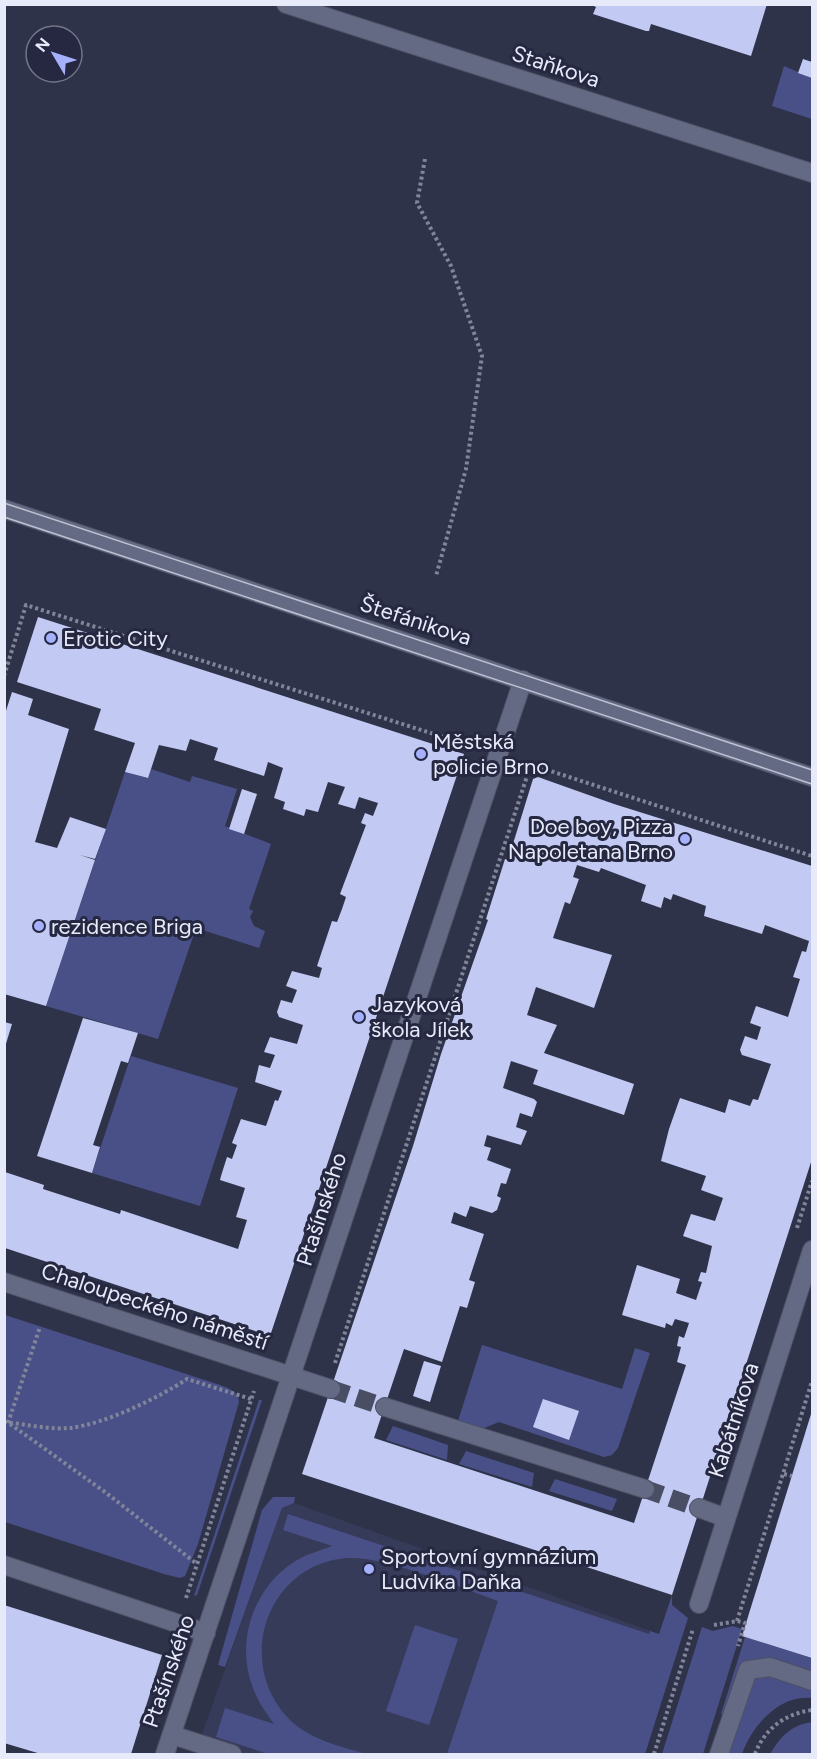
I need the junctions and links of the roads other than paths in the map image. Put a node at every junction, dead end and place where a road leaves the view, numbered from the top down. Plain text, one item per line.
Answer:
1 (286, 4) edge
2 (813, 173) edge
3 (6, 515) edge
4 (523, 680) junction
5 (813, 777) edge
6 (813, 1250) edge
7 (4, 1282) edge
8 (291, 1376) junction
9 (332, 1380) tunnel mouth
10 (385, 1407) tunnel mouth
11 (645, 1490) tunnel mouth
12 (699, 1508) tunnel mouth
13 (726, 1518) junction
14 (4, 1565) edge
15 (697, 1611) road end
16 (206, 1632) junction
17 (813, 1681) edge
18 (172, 1735) junction
19 (165, 1755) edge
20 (232, 1755) edge
21 (719, 1755) edge

1 - 2 street, Staňkova
3 - 4 street, Štefánikova
4 - 5 street, Štefánikova
4 - 8 street, Ptašínského
6 - 13 street, Kabátníkova
7 - 8 street, Chaloupeckého náměstí
8 - 9 street, Chaloupeckého náměstí
8 - 16 street, Ptašínského
10 - 11 street
12 - 13 street
13 - 15 street, Kabátníkova
14 - 16 street
16 - 18 street, Ptašínského
17 - 21 street
18 - 19 street, Ptašínského
18 - 20 street

